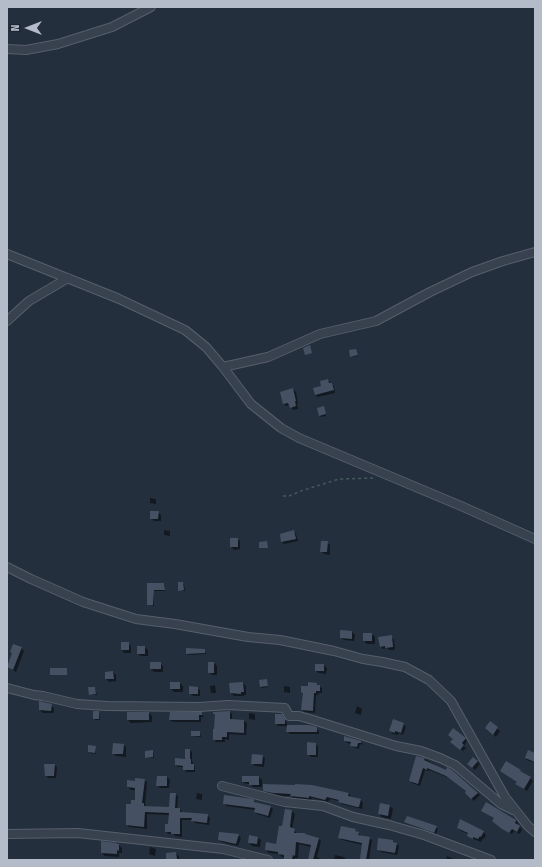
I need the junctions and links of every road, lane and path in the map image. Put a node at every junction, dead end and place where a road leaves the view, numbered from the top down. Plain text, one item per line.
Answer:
1 (151, 7) edge
2 (7, 49) edge
3 (535, 252) edge
4 (7, 254) edge
5 (68, 278) junction
6 (7, 321) edge
7 (223, 367) junction
8 (378, 478) dead end
9 (283, 496) dead end
10 (535, 539) edge
11 (7, 567) edge
12 (7, 688) edge
13 (222, 786) dead end
14 (515, 811) junction
15 (535, 832) edge
16 (7, 834) edge
17 (268, 860) edge
18 (491, 860) edge

1 - 2 street
3 - 7 street
4 - 5 street
5 - 6 street
5 - 7 street
7 - 10 street
8 - 9 path
11 - 14 street
12 - 14 street
13 - 18 street
14 - 15 street
16 - 17 street

